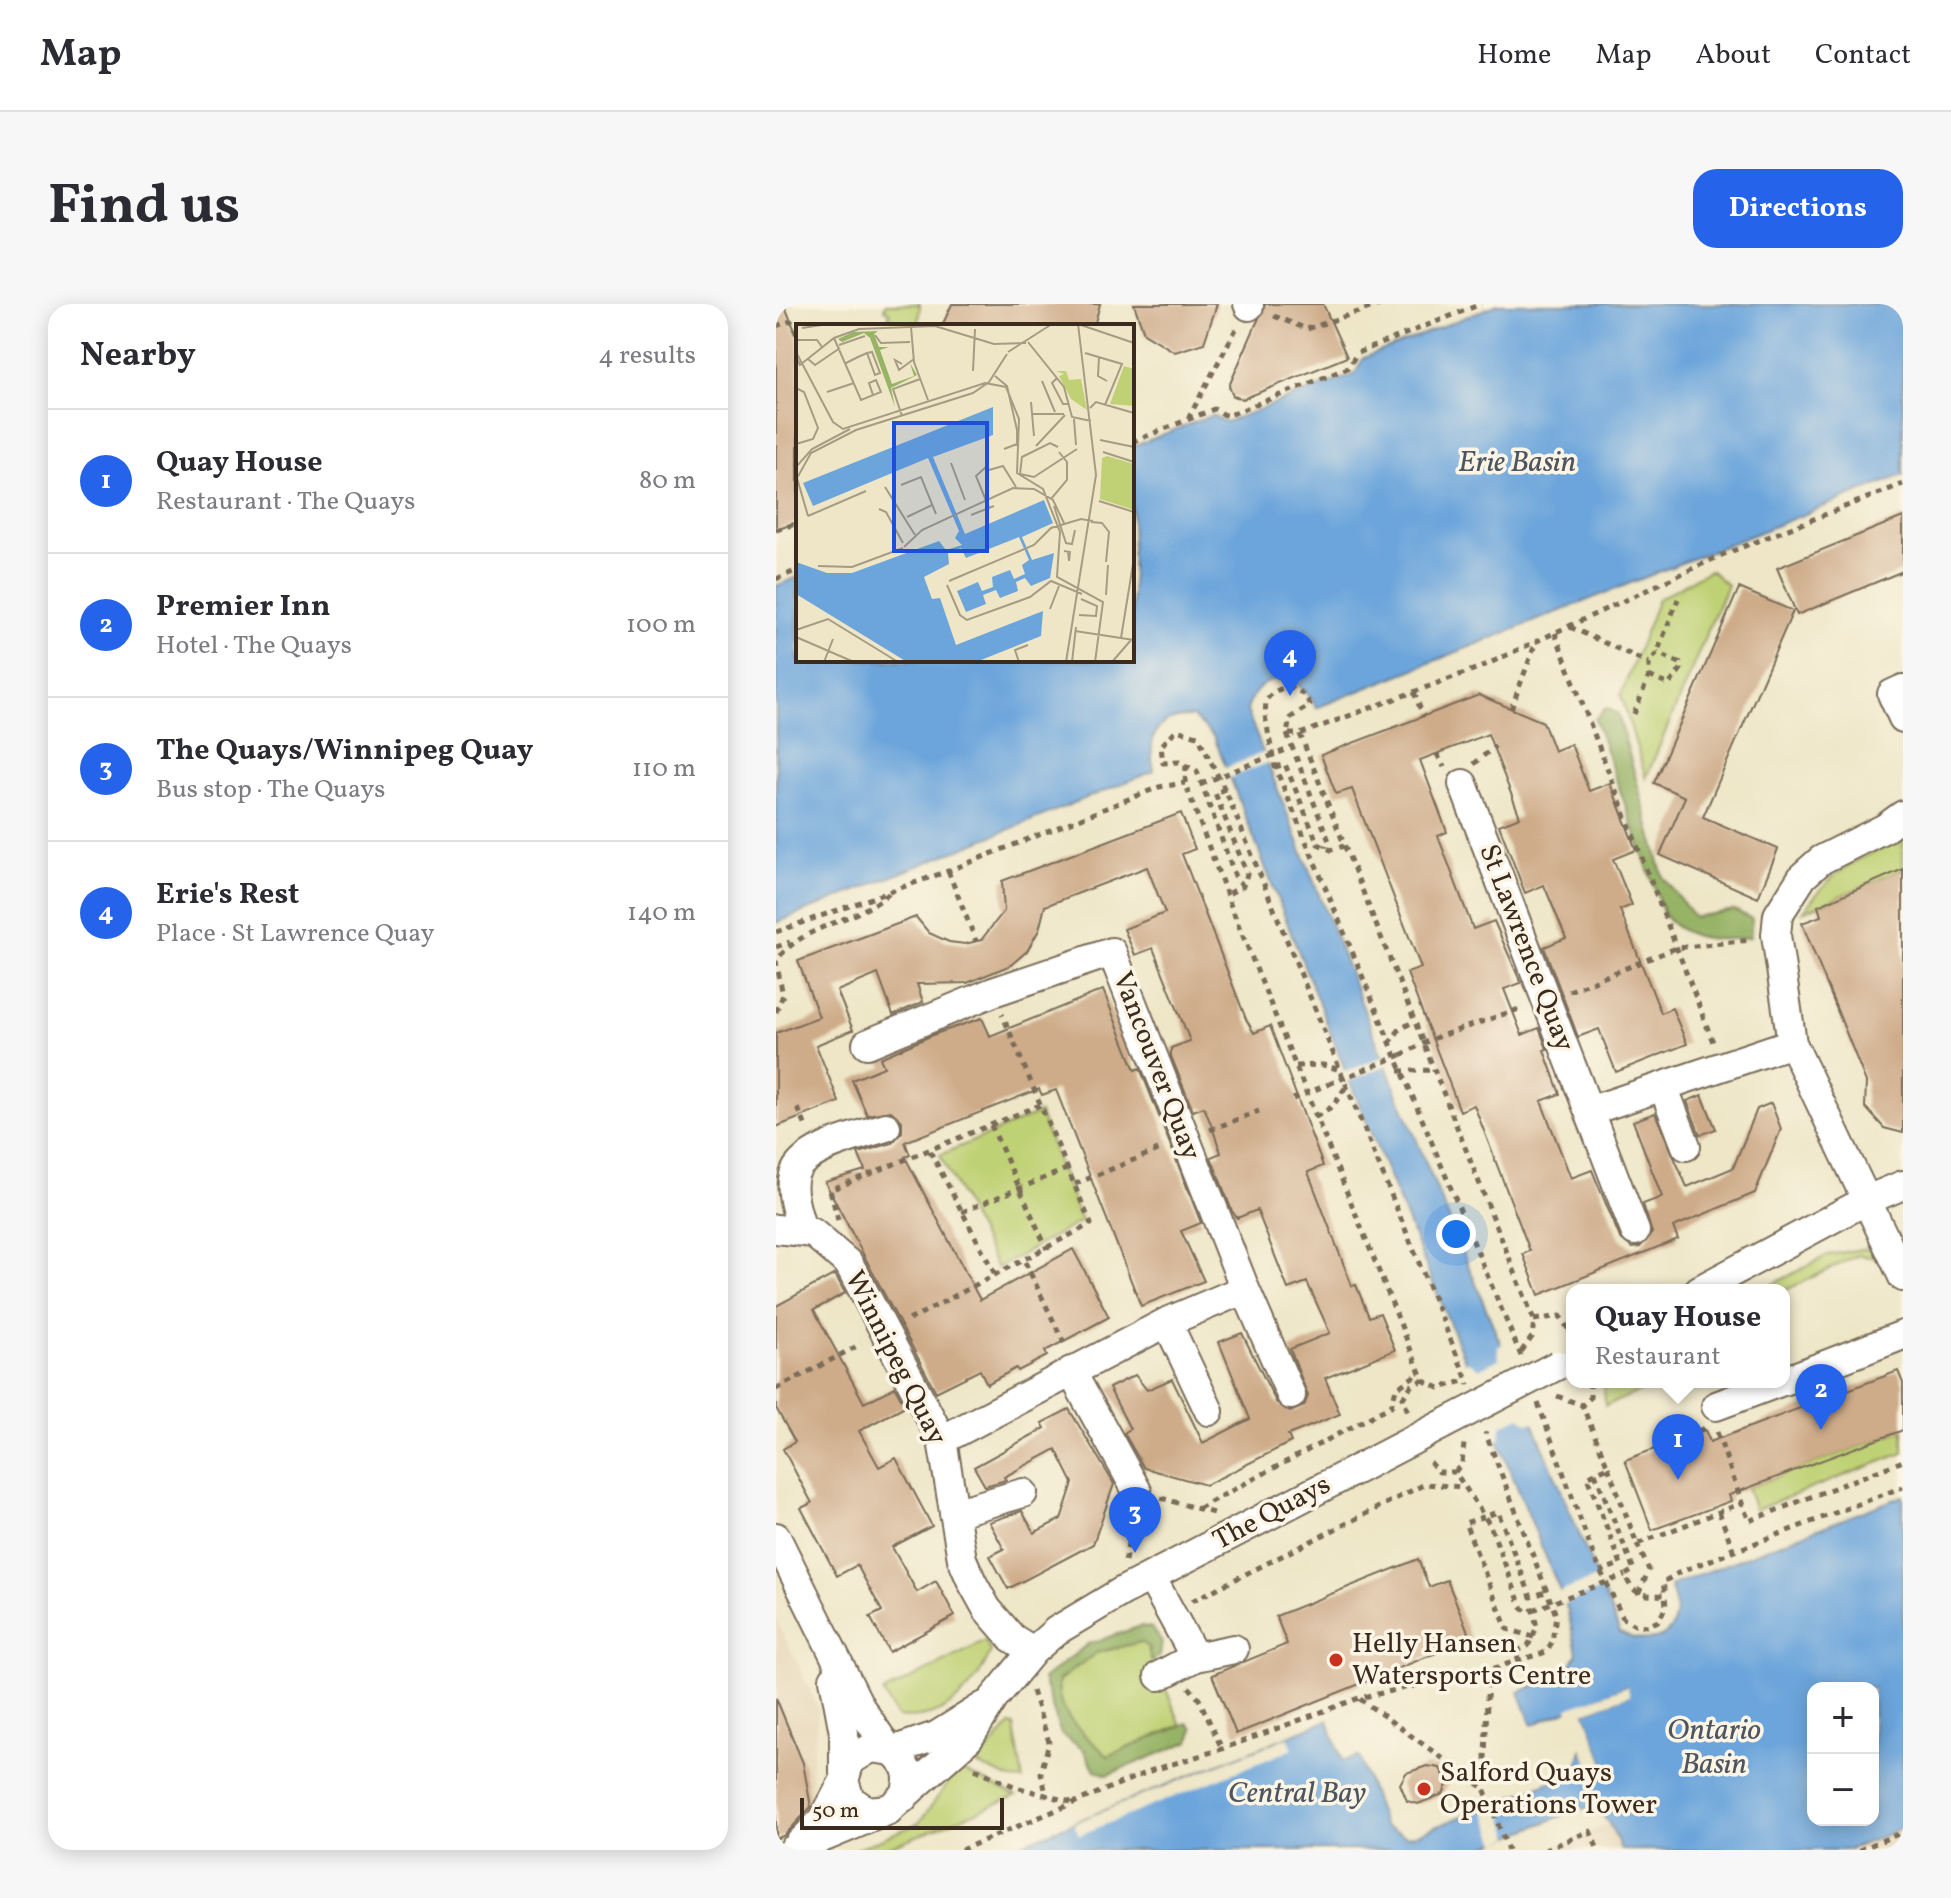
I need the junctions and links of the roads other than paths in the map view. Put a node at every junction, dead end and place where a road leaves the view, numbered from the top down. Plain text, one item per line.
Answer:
1 (1467, 775) road end
2 (1903, 815) edge
3 (1792, 1043) junction
4 (867, 1044) dead end
5 (1663, 1086) junction
6 (1589, 1111) junction
7 (886, 1127) dead end
8 (1686, 1146) dead end
9 (1903, 1185) edge
10 (1867, 1200) junction
11 (789, 1230) edge
12 (1635, 1231) dead end
13 (1903, 1277) edge
14 (1710, 1284) edge
15 (1245, 1289) junction
16 (1167, 1322) junction
17 (1903, 1335) edge
18 (1070, 1361) junction
19 (1565, 1361) edge
20 (1790, 1378) edge
21 (1764, 1388) edge
22 (1291, 1395) dead end
23 (1716, 1406) dead end
24 (1209, 1411) dead end
25 (942, 1440) junction
26 (1137, 1491) dead end
27 (1023, 1493) dead end
28 (954, 1513) junction
29 (776, 1537) edge
30 (1151, 1577) junction
31 (820, 1629) junction
32 (1234, 1649) dead end
33 (1033, 1651) junction
34 (1195, 1657) junction
35 (1159, 1676) dead end
36 (994, 1698) junction
37 (891, 1750) junction
38 (844, 1777) junction
39 (896, 1803) junction
40 (791, 1850) edge

1 - 6 street, St Lawrence Quay
2 - 3 street
3 - 5 street
3 - 10 street
4 - 15 street, Vancouver Quay
5 - 6 street
5 - 8 street
6 - 12 street, St Lawrence Quay
7 - 11 street
9 - 10 street
10 - 13 street
10 - 14 street
11 - 25 street, Winnipeg Quay
15 - 16 street
15 - 22 street, Vancouver Quay
16 - 18 street
16 - 24 street
17 - 20 street
18 - 25 street
18 - 26 street
19 - 30 street, The Quays, bridge
21 - 23 street
25 - 28 street, Winnipeg Quay
27 - 28 street
28 - 33 street, Winnipeg Quay
29 - 31 street
30 - 33 street, The Quays
30 - 34 street
31 - 37 street
31 - 38 street
32 - 34 street
33 - 36 street, The Quays
34 - 35 street
36 - 37 street, The Quays
36 - 39 street, The Quays
37 - 38 street, The Quays
37 - 39 street
38 - 39 street
38 - 40 street
39 - 40 street, The Quays

